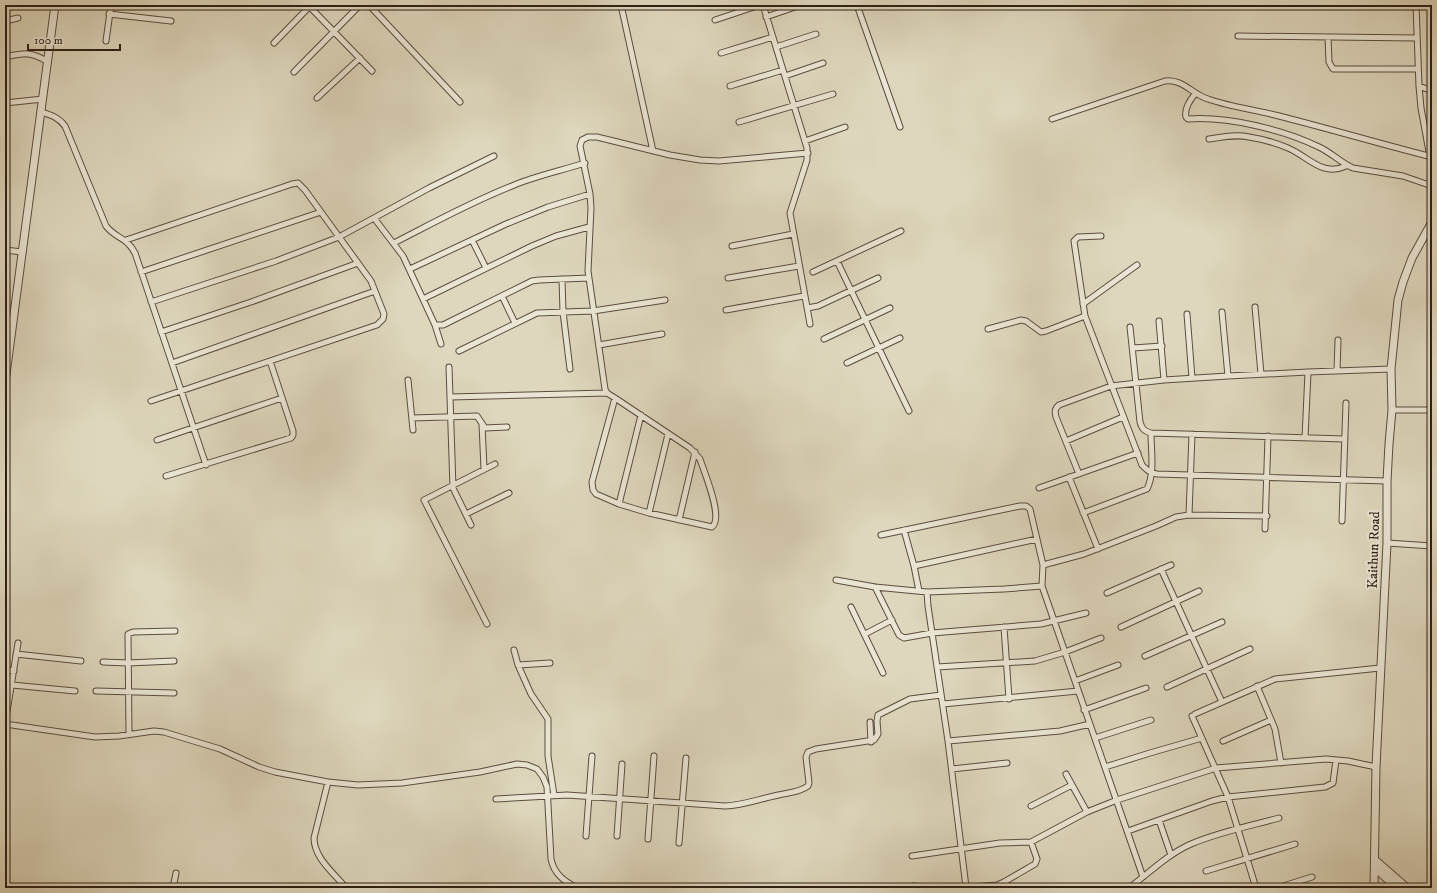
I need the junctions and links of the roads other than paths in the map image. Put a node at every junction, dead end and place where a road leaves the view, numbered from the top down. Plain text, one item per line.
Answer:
1 (55, 5) edge
2 (111, 5) edge
3 (360, 5) edge
4 (369, 5) edge
5 (621, 5) edge
6 (762, 5) edge
7 (801, 5) edge
8 (857, 5) edge
9 (1416, 5) edge
10 (309, 6) edge
11 (109, 14) junction
12 (766, 17) junction
13 (18, 18) dead end
14 (715, 20) dead end
15 (5, 21) edge
16 (171, 21) dead end
17 (334, 31) junction
18 (816, 34) dead end
19 (1238, 36) dead end
20 (773, 37) junction
21 (1328, 37) junction
22 (1417, 38) junction
23 (106, 41) dead end
24 (274, 43) dead end
25 (776, 48) junction
26 (721, 53) dead end
27 (5, 57) edge
28 (360, 58) junction
29 (48, 62) junction
30 (823, 63) dead end
31 (783, 70) junction
32 (1418, 70) junction
33 (372, 71) dead end
34 (294, 72) dead end
35 (785, 76) junction
36 (730, 86) dead end
37 (1419, 86) junction
38 (1432, 91) edge
39 (833, 94) dead end
40 (1195, 94) junction
41 (317, 98) dead end
42 (42, 99) junction
43 (460, 102) dead end
44 (5, 103) edge
45 (794, 106) junction
46 (41, 112) junction
47 (1052, 119) dead end
48 (739, 122) dead end
49 (845, 127) dead end
50 (900, 127) dead end
51 (1209, 139) dead end
52 (805, 141) junction
53 (653, 150) junction
54 (808, 153) junction
55 (494, 156) dead end
56 (1431, 157) edge
57 (585, 163) junction
58 (1346, 166) junction
59 (1432, 186) edge
60 (590, 194) junction
61 (321, 212) junction
62 (374, 218) junction
63 (1432, 222) edge
64 (589, 227) junction
65 (901, 231) dead end
66 (793, 234) junction
67 (1101, 236) dead end
68 (339, 237) junction
69 (126, 240) junction
70 (472, 240) junction
71 (394, 243) junction
72 (732, 246) dead end
73 (10, 251) edge
74 (22, 252) junction
75 (837, 261) junction
76 (358, 263) junction
77 (799, 266) junction
78 (1136, 266) dead end
79 (486, 268) junction
80 (410, 269) junction
81 (141, 272) junction
82 (813, 272) dead end
83 (589, 278) junction
84 (728, 278) dead end
85 (878, 278) dead end
86 (562, 279) junction
87 (851, 290) junction
88 (375, 291) junction
89 (502, 296) junction
90 (804, 296) junction
91 (423, 299) junction
92 (665, 300) dead end
93 (151, 302) junction
94 (1083, 304) junction
95 (1255, 307) dead end
96 (807, 308) junction
97 (890, 308) dead end
98 (726, 310) dead end
99 (594, 311) junction
100 (563, 312) junction
101 (1222, 312) dead end
102 (1187, 314) dead end
103 (1085, 316) junction
104 (865, 320) junction
105 (1159, 321) dead end
106 (515, 323) junction
107 (810, 324) dead end
108 (435, 325) junction
109 (1130, 327) dead end
110 (988, 329) dead end
111 (161, 332) junction
112 (662, 334) dead end
113 (900, 338) dead end
114 (824, 339) dead end
115 (1338, 340) dead end
116 (440, 344) dead end
117 (599, 345) junction
118 (1162, 346) junction
119 (879, 348) junction
120 (1133, 348) junction
121 (459, 351) dead end
122 (270, 361) junction
123 (172, 363) junction
124 (847, 363) dead end
125 (449, 367) dead end
126 (570, 369) dead end
127 (1337, 370) junction
128 (1391, 370) junction
129 (1308, 372) junction
130 (6, 373) edge
131 (1260, 374) junction
132 (1228, 376) junction
133 (1192, 378) junction
134 (408, 380) dead end
135 (1164, 380) junction
136 (5, 382) edge
137 (1137, 383) junction
138 (1111, 386) junction
139 (181, 391) junction
140 (607, 393) junction
141 (450, 397) junction
142 (282, 398) junction
143 (615, 398) junction
144 (151, 401) dead end
145 (1346, 403) dead end
146 (1392, 410) junction
147 (1432, 410) edge
148 (909, 411) dead end
149 (641, 415) junction
150 (450, 416) junction
151 (1124, 417) junction
152 (412, 418) junction
153 (482, 423) junction
154 (507, 427) dead end
155 (193, 428) junction
156 (413, 430) dead end
157 (1151, 433) junction
158 (668, 434) junction
159 (1192, 434) junction
160 (1268, 436) junction
161 (1304, 438) junction
162 (1345, 439) junction
163 (157, 440) dead end
164 (1066, 441) junction
165 (695, 452) junction
166 (1138, 453) junction
167 (206, 464) junction
168 (495, 464) dead end
169 (484, 469) junction
170 (1151, 473) junction
171 (1079, 474) junction
172 (1191, 475) junction
173 (166, 476) dead end
174 (1069, 477) junction
175 (1268, 477) junction
176 (1344, 479) junction
177 (1387, 480) junction
178 (453, 486) junction
179 (1039, 488) dead end
180 (509, 493) dead end
181 (618, 504) junction
182 (649, 513) junction
183 (466, 514) junction
184 (1083, 514) junction
185 (1190, 515) junction
186 (1267, 516) junction
187 (679, 520) junction
188 (1342, 521) dead end
189 (471, 525) dead end
190 (1265, 529) dead end
191 (904, 530) junction
192 (881, 535) dead end
193 (1037, 539) junction
194 (1387, 543) junction
195 (1432, 546) edge
196 (1098, 549) junction
197 (1043, 565) junction
198 (1171, 565) dead end
199 (914, 566) junction
200 (1161, 569) junction
201 (836, 580) dead end
202 (1042, 586) junction
203 (875, 587) junction
204 (919, 591) junction
205 (927, 592) junction
206 (1199, 592) dead end
207 (1107, 594) dead end
208 (1176, 602) junction
209 (851, 607) dead end
210 (1086, 612) dead end
211 (892, 620) junction
212 (1055, 621) junction
213 (1222, 622) dead end
214 (486, 624) dead end
215 (1121, 626) dead end
216 (1004, 627) junction
217 (175, 631) dead end
218 (932, 633) junction
219 (865, 634) junction
220 (1192, 636) junction
221 (1101, 638) dead end
222 (18, 643) dead end
223 (1250, 649) dead end
224 (514, 650) dead end
225 (1065, 652) junction
226 (16, 654) junction
227 (1145, 656) dead end
228 (81, 661) dead end
229 (174, 661) dead end
230 (103, 662) dead end
231 (128, 663) junction
232 (550, 663) dead end
233 (1006, 663) junction
234 (518, 665) junction
235 (1118, 665) dead end
236 (937, 667) junction
237 (1380, 668) junction
238 (5, 670) edge
239 (1207, 670) junction
240 (14, 671) junction
241 (883, 673) dead end
242 (1075, 681) junction
243 (12, 685) junction
244 (1257, 686) junction
245 (1167, 687) dead end
246 (1146, 688) dead end
247 (75, 691) dead end
248 (96, 691) dead end
249 (1078, 691) junction
250 (128, 693) junction
251 (174, 693) dead end
252 (941, 695) junction
253 (1009, 699) junction
254 (1222, 702) junction
255 (943, 704) junction
256 (1084, 710) junction
257 (1150, 720) dead end
258 (1271, 720) junction
259 (870, 722) dead end
260 (5, 724) edge
261 (1090, 724) junction
262 (128, 734) junction
263 (1095, 738) junction
264 (1202, 738) junction
265 (948, 741) junction
266 (1223, 741) dead end
267 (870, 742) junction
268 (592, 756) dead end
269 (654, 756) dead end
270 (686, 758) dead end
271 (1336, 760) junction
272 (1007, 763) dead end
273 (1281, 763) junction
274 (622, 764) dead end
275 (1376, 767) junction
276 (1105, 768) junction
277 (1216, 768) junction
278 (952, 769) junction
279 (1066, 774) dead end
280 (328, 782) junction
281 (1072, 785) junction
282 (547, 795) junction
283 (554, 795) junction
284 (590, 796) junction
285 (1228, 797) junction
286 (496, 798) dead end
287 (619, 799) junction
288 (651, 800) junction
289 (1117, 800) junction
290 (682, 803) junction
291 (1032, 806) dead end
292 (1087, 812) junction
293 (1279, 818) dead end
294 (1159, 820) junction
295 (1238, 829) junction
296 (1128, 831) junction
297 (586, 836) dead end
298 (617, 836) dead end
299 (648, 839) dead end
300 (1032, 842) junction
301 (679, 843) dead end
302 (1295, 844) dead end
303 (962, 848) junction
304 (1171, 855) junction
305 (912, 856) dead end
306 (1248, 858) junction
307 (1375, 860) junction
308 (1375, 868) junction
309 (1206, 871) dead end
310 (176, 873) dead end
311 (1143, 877) junction
312 (1312, 877) dead end
313 (913, 886) dead end
314 (966, 887) edge
315 (173, 888) edge
316 (346, 888) edge
317 (577, 888) edge
318 (925, 888) edge
319 (960, 888) edge
320 (1129, 888) edge
321 (1256, 888) edge
322 (1277, 888) edge
323 (1374, 888) edge
324 (1397, 888) edge
325 (1407, 888) edge

1 - 29 street
2 - 11 street
3 - 17 street
4 - 43 street
5 - 53 street
6 - 12 street
6 - 14 street
7 - 12 street
8 - 50 street
9 - 22 street
10 - 17 street
10 - 24 street
11 - 16 street
11 - 23 street
12 - 20 street
13 - 15 street
17 - 28 street
17 - 34 street
18 - 25 street
19 - 21 street
20 - 25 street
20 - 26 street
21 - 22 street
21 - 32 street
22 - 32 street
25 - 31 street
27 - 29 street
28 - 33 street
28 - 41 street
29 - 42 street
30 - 35 street
31 - 35 street
31 - 36 street
32 - 37 street
35 - 45 street
37 - 38 street
37 - 56 street
39 - 45 street
40 - 47 street
40 - 56 street
40 - 58 street
42 - 44 street
42 - 46 street
45 - 48 street
45 - 52 street
46 - 69 street
46 - 74 street
49 - 52 street
51 - 58 street
52 - 54 street
53 - 54 street
53 - 57 street
54 - 66 street
55 - 62 street
57 - 60 street
57 - 71 street
58 - 59 street
60 - 64 street
60 - 70 street
61 - 68 street
61 - 69 street
61 - 81 street
62 - 68 street
62 - 71 street
63 - 128 street, Kaithun Road
64 - 79 street
64 - 83 street
65 - 75 street
66 - 72 street
66 - 77 street
67 - 94 street
68 - 76 street
68 - 93 street
69 - 81 street
70 - 79 street
70 - 80 street
71 - 80 street
73 - 74 street
74 - 130 street
75 - 82 street
75 - 87 street
76 - 88 street
76 - 111 street
77 - 84 street
77 - 90 street
78 - 94 street
79 - 91 street
80 - 91 street
81 - 93 street
83 - 86 street
83 - 99 street
85 - 87 street
86 - 89 street
86 - 100 street
87 - 96 street
87 - 104 street
88 - 122 street
88 - 123 street
89 - 106 street
89 - 108 street
90 - 96 street
90 - 98 street
91 - 108 street
92 - 99 street
93 - 111 street
94 - 103 street
95 - 131 street
96 - 107 street
97 - 104 street
99 - 100 street
99 - 117 street
100 - 106 street
100 - 126 street
101 - 132 street
102 - 133 street
103 - 110 street
103 - 138 street
104 - 114 street
104 - 119 street
105 - 118 street
106 - 121 street
108 - 116 street
109 - 120 street
111 - 123 street
112 - 117 street
113 - 119 street
115 - 127 street
117 - 140 street
118 - 120 street
118 - 135 street
119 - 124 street
119 - 148 street
120 - 137 street
122 - 139 street
122 - 142 street
123 - 139 street
125 - 141 street
127 - 128 street
127 - 129 street
128 - 146 street, Kaithun Road
129 - 131 street
129 - 161 street
130 - 136 street
131 - 132 street
132 - 133 street
133 - 135 street
134 - 152 street
135 - 137 street
137 - 138 street
137 - 157 street
138 - 151 street
138 - 164 street
139 - 144 street
139 - 155 street
140 - 141 street
140 - 143 street
141 - 150 street
142 - 155 street
142 - 167 street
143 - 149 street
143 - 181 street
145 - 162 street
146 - 147 street
146 - 177 street, Kaithun Road
149 - 158 street
149 - 181 street
150 - 152 street
150 - 153 street
150 - 178 street
151 - 164 street
151 - 166 street
152 - 156 street
153 - 154 street
153 - 169 street
155 - 163 street
155 - 167 street
157 - 159 street
157 - 170 street
158 - 165 street
158 - 182 street
159 - 160 street
159 - 172 street
160 - 161 street
160 - 175 street
161 - 162 street
162 - 176 street
164 - 171 street
165 - 187 street
165 - 187 street
166 - 170 street
166 - 171 street
167 - 173 street
168 - 169 street
169 - 178 street
170 - 172 street
170 - 184 street
171 - 174 street
172 - 175 street
172 - 185 street
174 - 179 street
174 - 184 street
175 - 176 street
175 - 186 street
176 - 177 street
176 - 188 street
177 - 194 street, Kaithun Road
178 - 183 street
178 - 214 street
180 - 183 street
181 - 182 street
182 - 187 street
183 - 189 street
184 - 196 street
185 - 186 street
185 - 196 street
186 - 190 street
191 - 192 street
191 - 193 street
191 - 199 street
193 - 197 street
193 - 199 street
194 - 195 street
194 - 237 street, Kaithun Road
196 - 197 street
197 - 202 street
198 - 200 street
199 - 204 street
200 - 207 street
200 - 208 street
201 - 203 street
202 - 205 street
202 - 212 street
203 - 204 street
203 - 211 street
204 - 205 street
205 - 218 street
206 - 208 street
208 - 215 street
208 - 220 street
209 - 219 street
210 - 212 street
211 - 218 street
211 - 219 street
212 - 216 street
212 - 225 street
213 - 220 street
216 - 218 street
216 - 233 street
217 - 231 street
218 - 236 street
219 - 241 street
220 - 227 street
220 - 239 street
221 - 225 street
222 - 226 street
223 - 239 street
224 - 234 street
225 - 233 street
225 - 242 street
226 - 228 street
226 - 240 street
229 - 231 street
230 - 231 street
231 - 250 street
232 - 234 street
233 - 236 street
233 - 253 street
234 - 283 street
235 - 242 street
236 - 252 street
237 - 244 street
237 - 275 street, Kaithun Road
238 - 240 street
239 - 245 street
239 - 254 street
240 - 243 street
242 - 249 street
243 - 247 street
243 - 260 street
244 - 254 street
244 - 258 street
246 - 256 street
248 - 250 street
249 - 253 street
249 - 256 street
250 - 251 street
250 - 262 street
252 - 255 street
252 - 267 street
253 - 255 street
254 - 264 street
255 - 265 street
256 - 261 street
257 - 263 street
258 - 266 street
258 - 273 street
259 - 267 street
260 - 262 street
261 - 263 street
261 - 265 street
262 - 280 street
263 - 276 street
264 - 276 street
264 - 277 street
265 - 278 street
267 - 290 street
268 - 284 street
269 - 288 street
270 - 290 street
271 - 273 street
271 - 275 street
271 - 285 street
272 - 278 street
273 - 277 street
274 - 287 street
275 - 307 street, Kaithun Road
276 - 289 street
277 - 285 street
277 - 289 street
278 - 303 street
279 - 281 street
280 - 282 street
280 - 316 street
281 - 291 street
281 - 292 street
282 - 283 street
282 - 286 street
282 - 317 street
283 - 284 street
284 - 287 street
284 - 297 street
285 - 294 street
285 - 295 street
287 - 288 street
287 - 298 street
288 - 290 street
288 - 299 street
289 - 292 street
289 - 296 street
290 - 301 street
292 - 300 street
293 - 295 street
294 - 296 street
294 - 304 street
295 - 304 street
295 - 306 street
296 - 311 street
300 - 303 street
300 - 314 street
302 - 306 street
303 - 305 street
303 - 314 street
304 - 311 street
306 - 309 street
306 - 321 street
307 - 308 street, Kaithun Road
307 - 325 street
308 - 323 street, Kaithun Road
308 - 324 street
310 - 315 street
311 - 320 street
312 - 322 street
313 - 318 street
314 - 319 street

